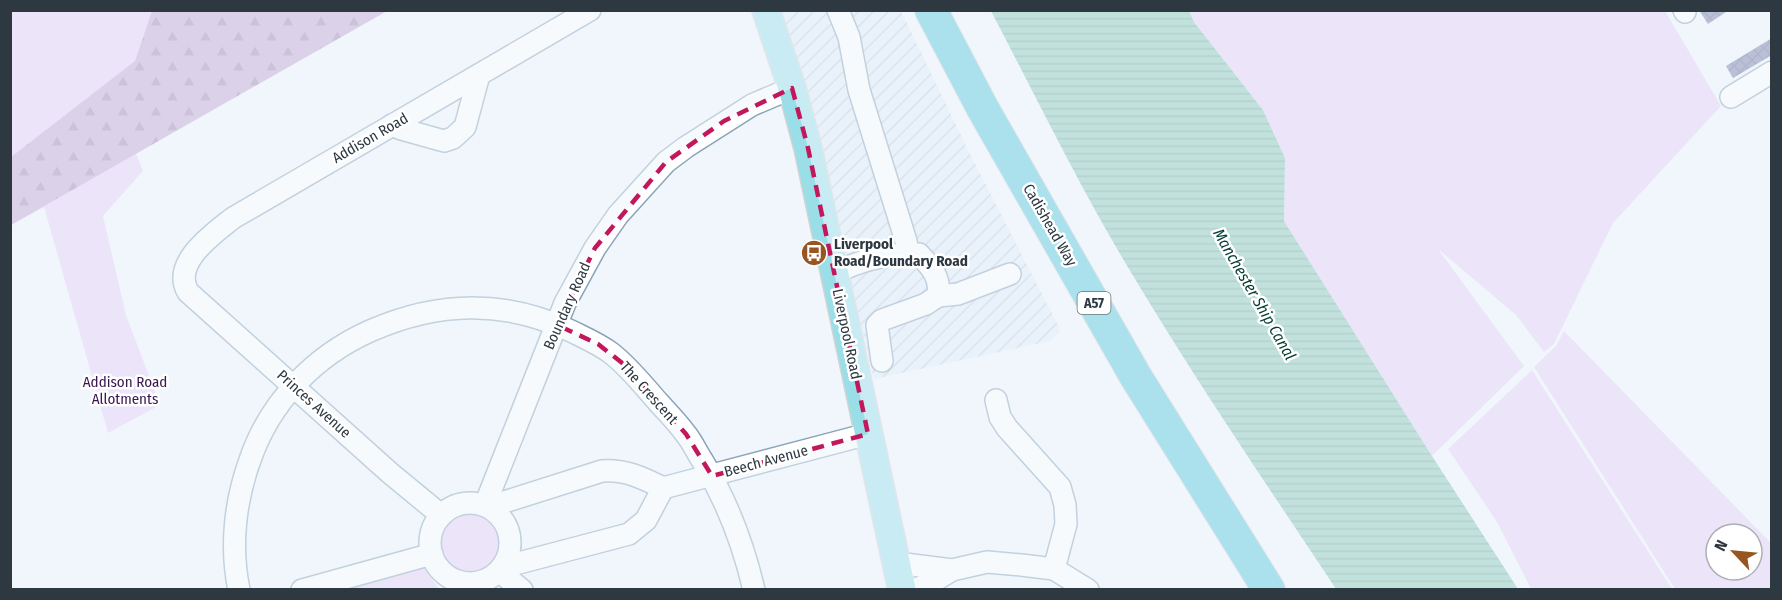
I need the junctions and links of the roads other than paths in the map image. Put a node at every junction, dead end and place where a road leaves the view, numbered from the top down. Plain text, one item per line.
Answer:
1 (590, 10) edge
2 (766, 10) edge
3 (838, 10) edge
4 (931, 10) edge
5 (1772, 72) edge
6 (479, 75) junction
7 (792, 88) junction
8 (1732, 98) dead end
9 (392, 125) junction
10 (908, 254) junction
11 (835, 273) junction
12 (1010, 274) dead end
13 (188, 292) joint
14 (938, 296) junction
15 (557, 324) junction
16 (882, 361) dead end
17 (294, 386) junction
18 (994, 414) dead end
19 (868, 434) junction
20 (712, 476) junction
21 (663, 488) junction
22 (489, 507) junction
23 (441, 515) junction
24 (432, 554) junction
25 (897, 563) junction
26 (502, 567) junction
27 (1054, 569) junction
28 (952, 570) junction
29 (453, 585) edge
30 (239, 590) edge
31 (302, 590) edge
32 (522, 590) edge
33 (753, 590) edge
34 (902, 590) edge
35 (914, 590) edge
36 (1088, 590) edge
37 (1269, 590) edge

1 - 6 street, Addison Road
2 - 7 main road, Liverpool Road
3 - 10 street
4 - 37 highway, Cadishead Way / A57
5 - 8 street
6 - 9 street, Addison Road
6 - 9 street
7 - 11 main road, Liverpool Road
7 - 15 street, Boundary Road
9 - 13 street, Addison Road
10 - 11 street
10 - 14 street
11 - 19 main road, Liverpool Road
12 - 14 street
13 - 17 street, Princes Avenue
14 - 16 street
15 - 17 street, The Crescent
15 - 20 street, The Crescent
15 - 22 street, Boundary Road
17 - 23 street, Princes Avenue
17 - 30 street, The Crescent
18 - 27 street
19 - 20 street, Beech Avenue
19 - 25 main road, Liverpool Road
20 - 21 street, Beech Avenue
20 - 33 street, The Crescent
21 - 22 street
21 - 26 street
22 - 23 street
22 - 26 street
23 - 24 street
24 - 29 street
24 - 31 street
25 - 28 street
25 - 34 main road, Liverpool Road
26 - 29 street
26 - 32 street
27 - 28 street
27 - 36 street
28 - 35 street

